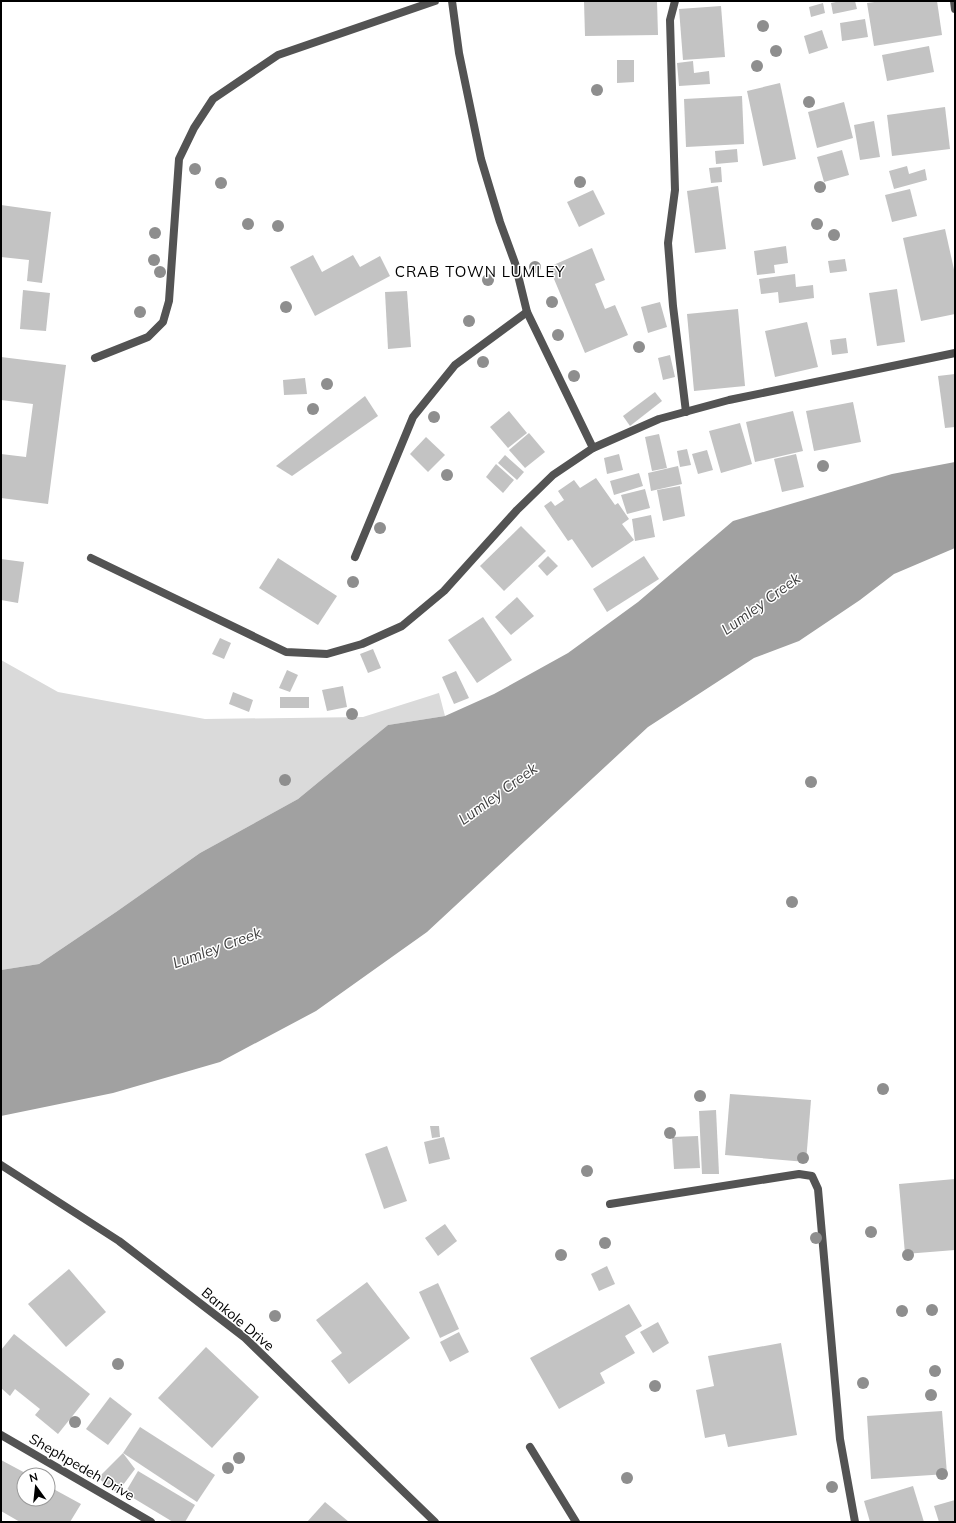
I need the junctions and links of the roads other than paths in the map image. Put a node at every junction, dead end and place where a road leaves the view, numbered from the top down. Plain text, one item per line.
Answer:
1 (435, 1) edge
2 (452, 1) edge
3 (675, 1) edge
4 (954, 1) edge
5 (955, 9) edge
6 (527, 312) junction
7 (955, 353) edge
8 (95, 358) dead end
9 (686, 412) junction
10 (593, 448) junction
11 (355, 557) dead end
12 (91, 558) dead end
13 (4, 1167) edge
14 (610, 1204) dead end
15 (1, 1435) edge
16 (530, 1447) dead end
17 (151, 1522) edge
18 (435, 1522) edge
19 (576, 1522) edge
20 (855, 1522) edge

1 - 8 street
2 - 6 street
3 - 9 street
4 - 5 street
6 - 10 street
6 - 11 street
7 - 9 street
9 - 10 street
10 - 12 street
13 - 18 street, Bankole Drive
14 - 20 street
15 - 17 street, Shephpedeh Drive
16 - 19 street

